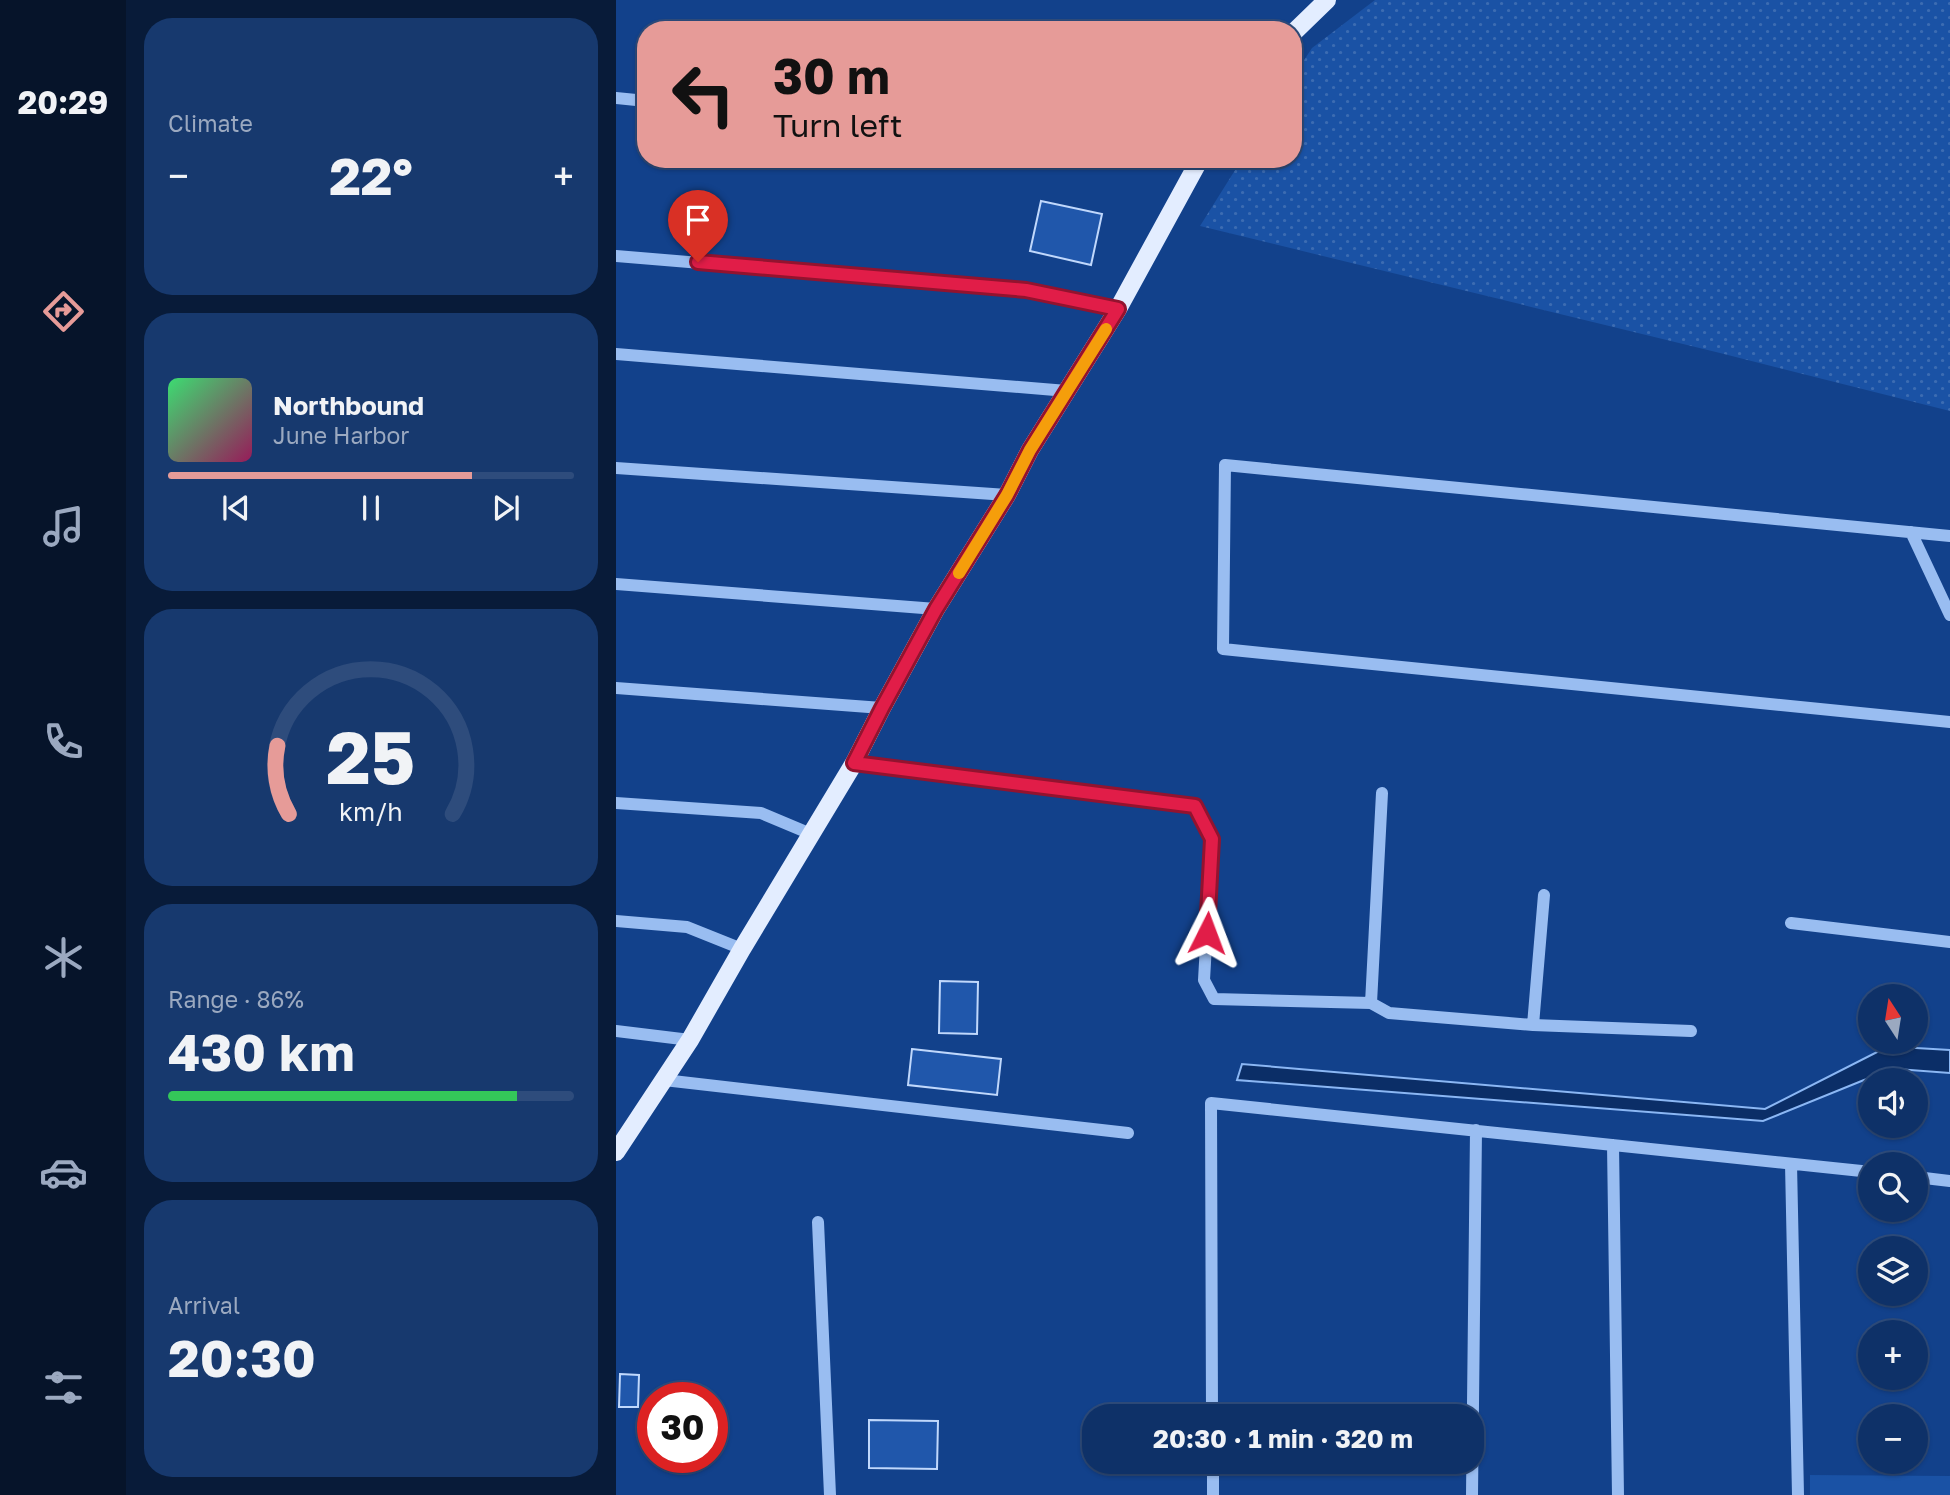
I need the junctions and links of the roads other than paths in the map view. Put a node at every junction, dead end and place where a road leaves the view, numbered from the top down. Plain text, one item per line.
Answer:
1 (1327, 0) edge
2 (1302, 24) edge
3 (616, 98) edge
4 (637, 100) edge
5 (1195, 168) edge
6 (616, 256) edge
7 (1118, 309) junction
8 (616, 354) edge
9 (1067, 391) junction
10 (616, 468) edge
11 (1007, 495) junction
12 (1911, 532) junction
13 (1950, 536) edge
14 (616, 584) edge
15 (936, 609) junction
16 (1950, 615) edge
17 (616, 688) edge
18 (882, 708) junction
19 (1950, 722) edge
20 (854, 763) junction
21 (1382, 793) dead end
22 (616, 803) edge
23 (811, 834) junction
24 (1544, 895) dead end
25 (616, 921) edge
26 (1791, 923) dead end
27 (1950, 942) edge
28 (742, 949) junction
29 (1371, 1003) junction
30 (1533, 1025) junction
31 (616, 1031) edge
32 (1691, 1031) dead end
33 (690, 1040) junction
34 (664, 1080) junction
35 (1476, 1130) junction
36 (1128, 1133) dead end
37 (1613, 1145) junction
38 (616, 1152) edge
39 (1791, 1164) junction
40 (1858, 1171) edge
41 (1928, 1178) edge
42 (1950, 1181) edge
43 (818, 1222) dead end
44 (1212, 1404) edge
45 (1213, 1474) edge
46 (830, 1495) edge
47 (1213, 1495) edge
48 (1472, 1495) edge
49 (1618, 1495) edge
50 (1798, 1495) edge

1 - 2 main road
3 - 4 street
5 - 7 main road
6 - 7 street
7 - 9 main road
8 - 9 street
9 - 11 main road
10 - 11 street
11 - 15 main road
12 - 13 street
12 - 16 street
12 - 19 street
14 - 15 street
15 - 18 main road
17 - 18 street
18 - 20 main road
20 - 23 main road
20 - 29 street
21 - 29 street
22 - 23 street
23 - 28 main road
24 - 30 street
25 - 28 street
26 - 27 street
28 - 33 main road
29 - 30 street
30 - 32 street
31 - 33 street
33 - 34 main road
34 - 36 street
34 - 38 main road
35 - 37 street
35 - 44 street
35 - 48 street
37 - 39 street
37 - 49 street
39 - 40 street
39 - 50 street
41 - 42 street
43 - 46 street
45 - 47 street

